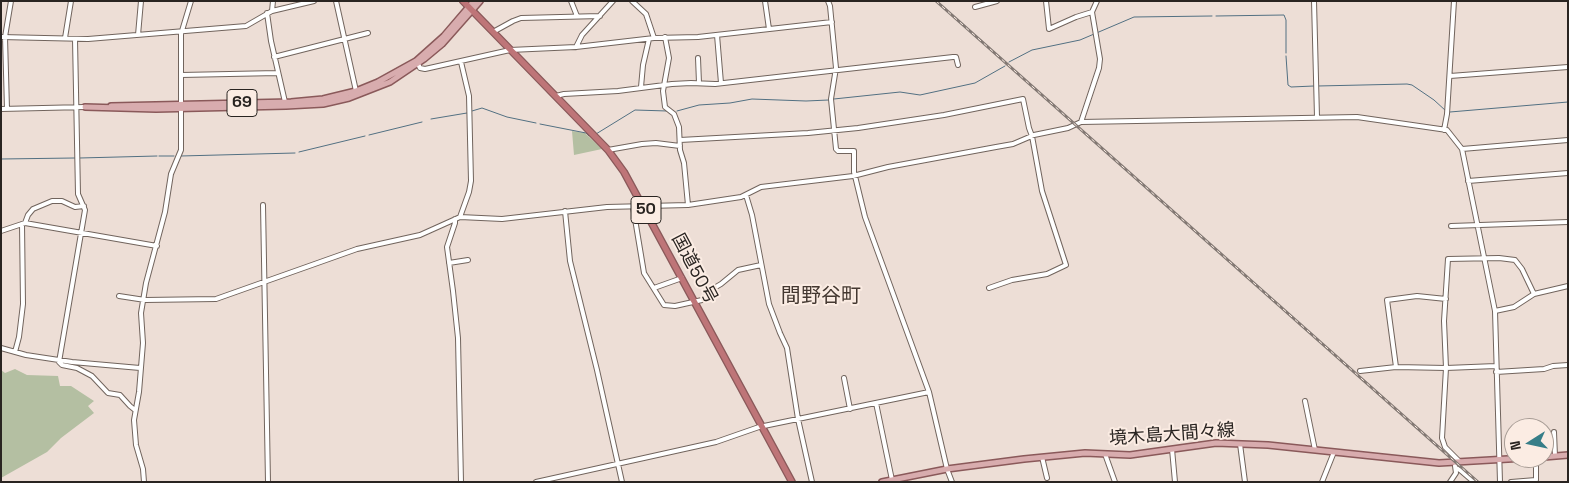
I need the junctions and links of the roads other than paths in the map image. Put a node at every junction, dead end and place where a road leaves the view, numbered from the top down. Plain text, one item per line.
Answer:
1 (11, 1) edge
2 (70, 1) edge
3 (141, 1) edge
4 (191, 1) edge
5 (273, 1) edge
6 (314, 1) edge
7 (336, 1) edge
8 (463, 1) edge
9 (474, 1) edge
10 (480, 1) edge
11 (571, 1) edge
12 (613, 1) edge
13 (632, 1) edge
14 (765, 1) edge
15 (828, 1) edge
16 (997, 1) edge
17 (1046, 1) edge
18 (1097, 1) edge
19 (1314, 1) edge
20 (1454, 1) edge
21 (986, 2) edge
22 (975, 7) dead end
23 (471, 9) junction
24 (272, 11) junction
25 (1092, 12) junction
26 (267, 13) junction
27 (577, 16) junction
28 (600, 16) junction
29 (832, 22) junction
30 (768, 29) junction
31 (181, 32) junction
32 (493, 32) junction
33 (368, 33) dead end
34 (138, 35) junction
35 (717, 35) junction
36 (3, 37) edge
37 (65, 38) junction
38 (652, 38) junction
39 (665, 38) junction
40 (75, 39) junction
41 (343, 39) junction
42 (576, 47) junction
43 (510, 50) junction
44 (274, 57) junction
45 (698, 58) dead end
46 (461, 62) junction
47 (418, 64) junction
48 (958, 65) dead end
49 (1568, 67) edge
50 (836, 70) junction
51 (278, 73) junction
52 (180, 75) junction
53 (1450, 76) junction
54 (721, 83) junction
55 (699, 84) junction
56 (663, 85) junction
57 (641, 87) junction
58 (356, 91) junction
59 (556, 96) junction
60 (285, 102) junction
61 (180, 106) junction
62 (76, 107) junction
63 (86, 107) joint
64 (1, 109) edge
65 (7, 109) junction
66 (1317, 117) junction
67 (1080, 122) junction
68 (834, 130) junction
69 (1444, 130) junction
70 (1032, 136) junction
71 (680, 140) junction
72 (1568, 140) edge
73 (680, 146) junction
74 (1462, 149) junction
75 (608, 150) junction
76 (1568, 173) edge
77 (855, 176) junction
78 (1468, 181) junction
79 (746, 195) junction
80 (262, 205) dead end
81 (688, 205) junction
82 (84, 206) junction
83 (633, 207) junction
84 (644, 207) junction
85 (565, 211) junction
86 (457, 218) junction
87 (1568, 222) edge
88 (23, 223) junction
89 (1477, 225) junction
90 (1451, 226) dead end
91 (1, 231) edge
92 (81, 232) junction
93 (157, 246) junction
94 (1483, 259) junction
95 (468, 260) dead end
96 (449, 263) junction
97 (760, 265) junction
98 (682, 278) junction
99 (264, 282) junction
100 (1568, 286) edge
101 (654, 288) junction
102 (989, 288) dead end
103 (1534, 294) junction
104 (119, 296) dead end
105 (1446, 299) junction
106 (143, 300) junction
107 (695, 302) junction
108 (1494, 311) junction
109 (1, 348) edge
110 (15, 352) junction
111 (60, 360) junction
112 (1568, 365) edge
113 (1496, 366) junction
114 (1396, 367) junction
115 (140, 368) junction
116 (1446, 368) junction
117 (1360, 371) dead end
118 (1496, 372) junction
119 (844, 378) dead end
120 (929, 392) junction
121 (1305, 402) dead end
122 (876, 403) junction
123 (850, 409) junction
124 (135, 410) junction
125 (798, 419) junction
126 (762, 426) junction
127 (1554, 432) dead end
128 (1240, 444) junction
129 (1172, 449) junction
130 (1315, 450) junction
131 (1334, 452) junction
132 (1105, 454) junction
133 (1568, 455) edge
134 (1555, 456) joint
135 (1042, 457) junction
136 (1499, 460) junction
137 (1504, 460) edge
138 (1460, 462) junction
139 (618, 464) junction
140 (1455, 466) junction
141 (1536, 468) edge
142 (947, 469) junction
143 (1047, 478) dead end
144 (892, 480) junction
145 (144, 482) edge
146 (268, 482) edge
147 (461, 482) edge
148 (536, 482) edge
149 (622, 482) edge
150 (792, 482) edge
151 (812, 482) edge
152 (882, 482) edge
153 (952, 482) edge
154 (1114, 482) edge
155 (1175, 482) edge
156 (1244, 482) edge
157 (1322, 482) edge
158 (1450, 482) edge
159 (1474, 482) edge
160 (1500, 482) edge
161 (1511, 482) edge

1 - 36 street
2 - 37 street
3 - 34 street
4 - 31 street
5 - 24 street
6 - 24 street
7 - 41 street
8 - 23 highway, 国道50号 / 50
9 - 23 main road, 69
10 - 23 main road, 69
11 - 27 street
12 - 28 street
13 - 38 street
14 - 30 street
15 - 29 street
16 - 21 street
17 - 25 street
18 - 25 street
19 - 66 street
20 - 53 street
21 - 22 street
23 - 32 highway, 国道50号 / 50
23 - 47 main road, 69
23 - 58 main road, 69
24 - 26 street
25 - 67 street
26 - 31 street
26 - 44 street
27 - 28 street
27 - 32 street
28 - 42 street
29 - 30 street
29 - 50 street
30 - 35 street
31 - 34 street
31 - 52 street
32 - 43 highway, 国道50号 / 50
33 - 41 street
34 - 40 street
35 - 39 street
35 - 54 street
36 - 37 street
36 - 65 street
37 - 40 street
38 - 39 street
38 - 42 street
38 - 57 street
39 - 56 street
40 - 62 street
41 - 44 street
41 - 58 street
42 - 43 street
43 - 46 street
43 - 59 highway, 国道50号 / 50
44 - 51 street
45 - 55 street
46 - 47 street
46 - 86 street
47 - 61 main road, 69
48 - 50 street
49 - 53 street
50 - 54 street
50 - 68 street
51 - 52 street
51 - 60 street
52 - 61 street
53 - 69 street
54 - 55 street
55 - 56 street
56 - 57 street
56 - 71 street
57 - 59 street
58 - 60 main road, 69
59 - 75 highway, 国道50号 / 50
60 - 61 main road, 69
61 - 63 main road, 69
61 - 93 street
62 - 63 street
62 - 65 street
62 - 82 street
64 - 65 street
66 - 67 street
66 - 69 street
67 - 70 street
68 - 70 street
68 - 71 street
68 - 77 street
69 - 74 street
70 - 77 street
70 - 102 street
71 - 73 street
72 - 74 street
73 - 75 street
73 - 81 street
74 - 78 street
75 - 84 highway, 国道50号 / 50
76 - 78 street
77 - 79 street
77 - 120 street
78 - 89 street
79 - 81 street
79 - 97 street
80 - 99 street
81 - 84 street
82 - 88 street
82 - 92 street
83 - 84 street
83 - 85 street
83 - 101 street
84 - 98 highway, 国道50号 / 50
85 - 86 street
85 - 139 street
86 - 96 street
86 - 99 street
87 - 89 street
88 - 91 street
88 - 92 street
88 - 110 street
89 - 90 street
89 - 94 street
92 - 93 street
92 - 111 street
93 - 106 street
94 - 103 street
94 - 105 street
94 - 108 street
95 - 96 street
96 - 147 street
97 - 107 street
97 - 125 street
98 - 101 street
98 - 107 highway, 国道50号 / 50
99 - 106 street
99 - 146 street
100 - 103 street
101 - 107 street
103 - 108 street
104 - 106 street
105 - 114 street
105 - 116 street
106 - 115 street
107 - 126 highway, 国道50号 / 50
108 - 113 street
109 - 110 street
110 - 111 street
111 - 115 street
111 - 124 street
112 - 118 street
113 - 116 street
113 - 118 street
114 - 116 street
114 - 117 street
115 - 124 street
116 - 138 street
118 - 136 street
119 - 123 street
120 - 122 street
120 - 142 street
121 - 130 street
122 - 123 street
122 - 144 street
123 - 125 street
124 - 145 street
125 - 126 street
125 - 151 street
126 - 139 street
126 - 150 highway, 国道50号 / 50
127 - 134 street
128 - 129 main road, 境木島大間々線
128 - 130 main road, 境木島大間々線
128 - 156 street
129 - 132 main road, 境木島大間々線
129 - 155 street
130 - 131 main road, 境木島大間々線
131 - 140 main road, 境木島大間々線
131 - 157 street
132 - 135 main road, 境木島大間々線
132 - 154 street
133 - 134 main road
135 - 142 main road, 境木島大間々線
135 - 143 street
136 - 137 main road, 境木島大間々線
136 - 138 main road, 境木島大間々線
136 - 160 street
138 - 140 main road, 境木島大間々線
139 - 148 street
139 - 149 street
140 - 158 street
140 - 159 street
141 - 161 street
142 - 144 main road, 境木島大間々線
142 - 153 street
144 - 152 main road, 境木島大間々線

